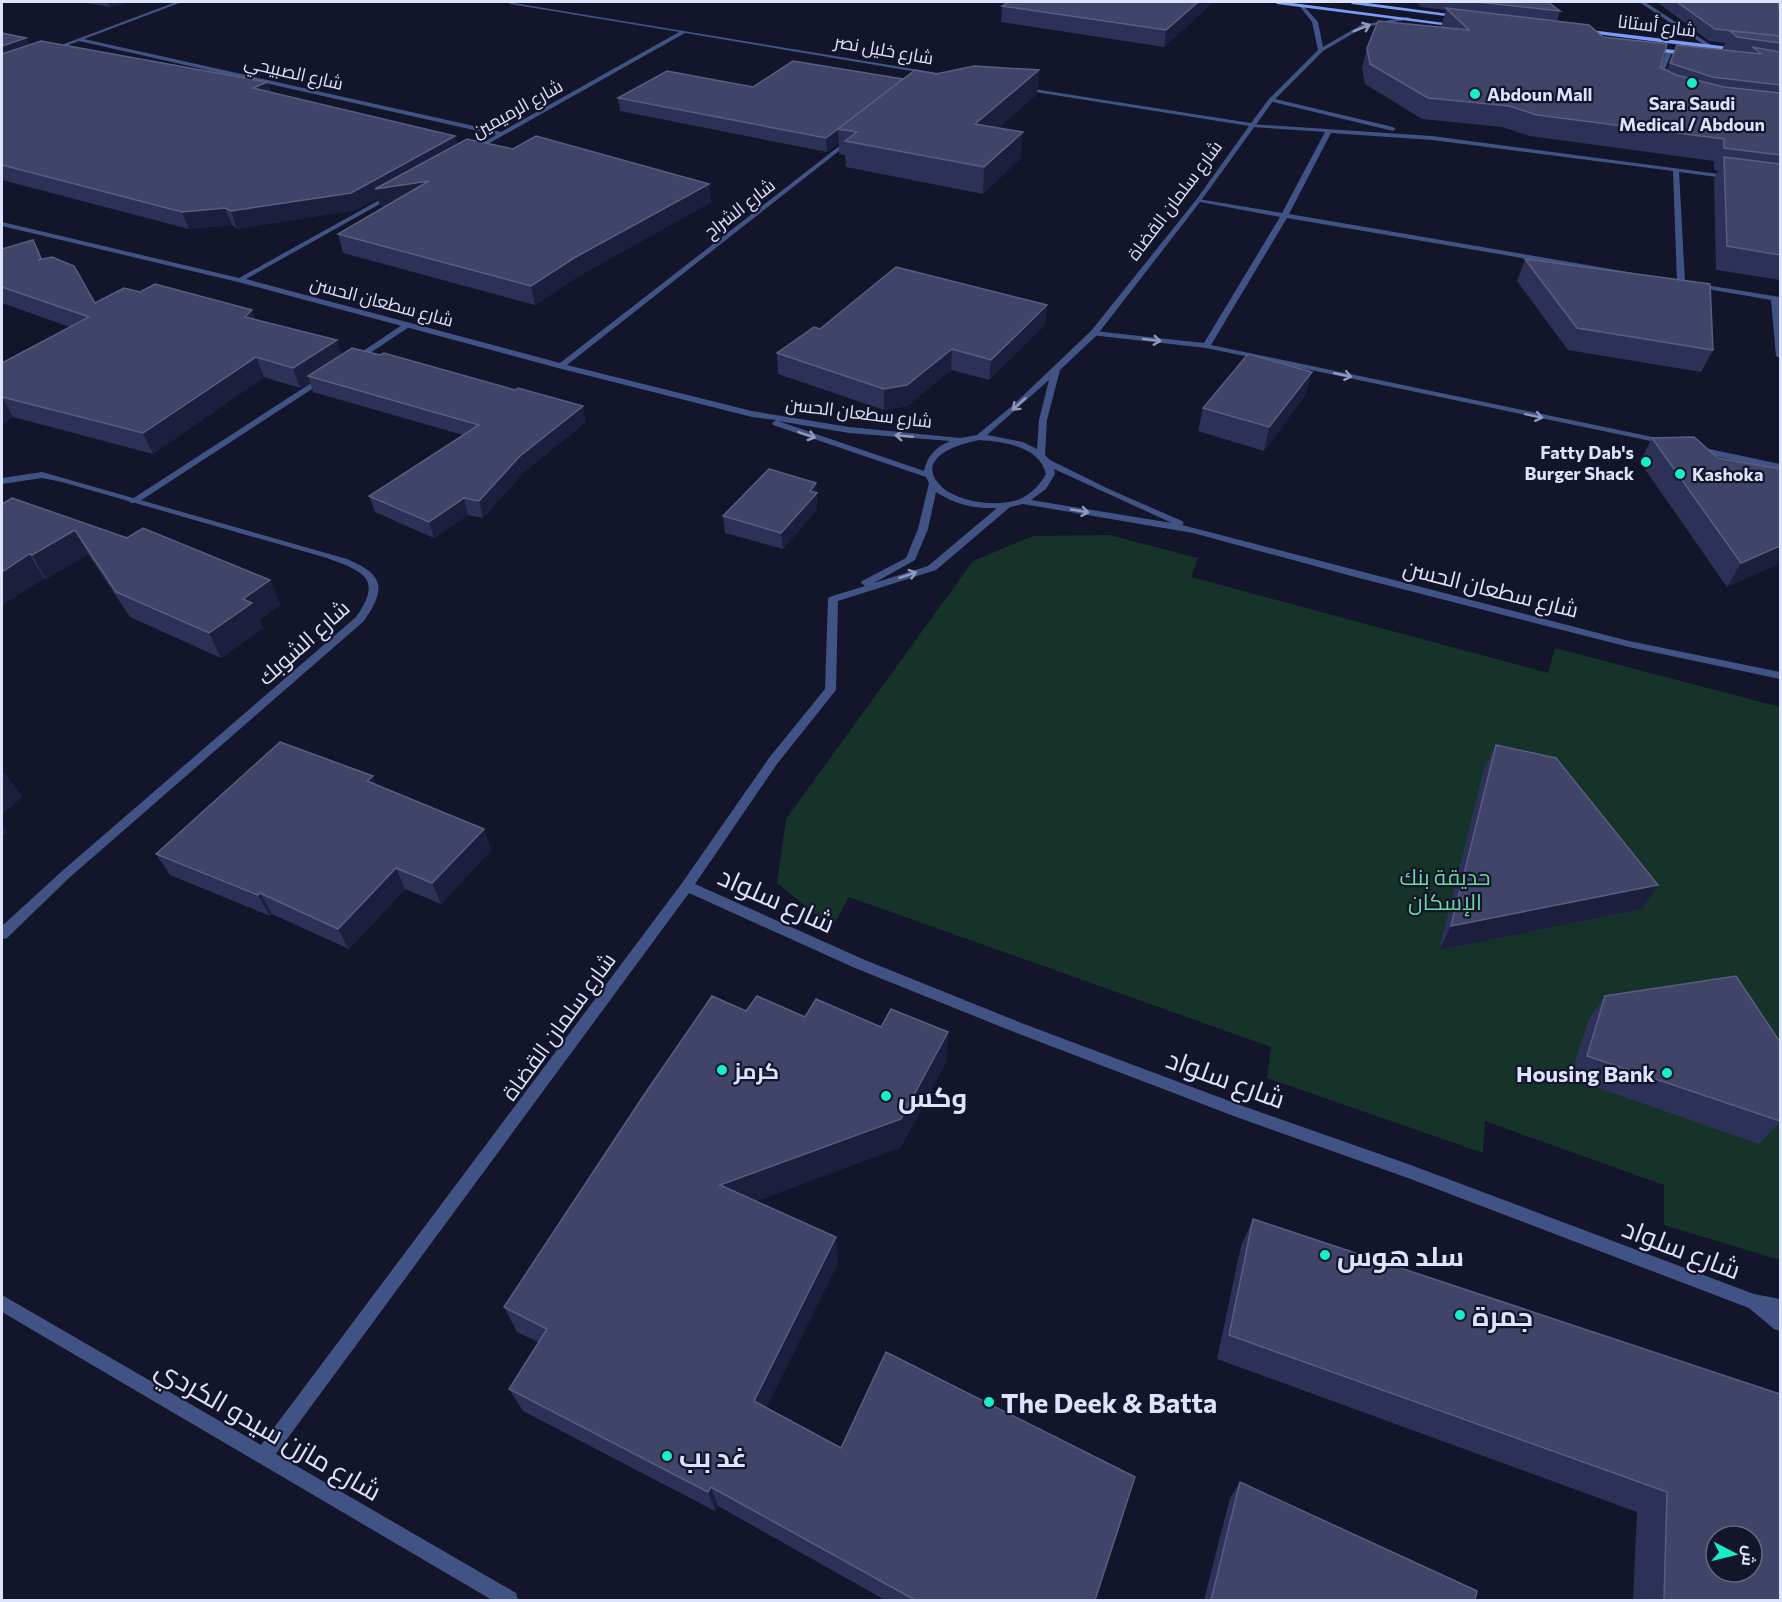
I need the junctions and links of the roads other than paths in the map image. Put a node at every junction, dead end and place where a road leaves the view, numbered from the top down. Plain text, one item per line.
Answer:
1 (179, 2) edge
2 (510, 2) edge
3 (1277, 2) edge
4 (1352, 2) edge
5 (1642, 2) edge
6 (1300, 5) junction
7 (1469, 17) edge
8 (1408, 19) junction
9 (1463, 26) edge
10 (1570, 29) edge
11 (683, 32) junction
12 (80, 40) junction
13 (1711, 47) junction
14 (1640, 48) edge
15 (1321, 50) junction
16 (1743, 51) edge
17 (46, 52) edge
18 (1669, 52) junction
19 (1695, 55) edge
20 (935, 73) junction
21 (958, 77) edge
22 (926, 81) edge
23 (1015, 87) edge
24 (1665, 91) edge
25 (1271, 100) junction
26 (1252, 125) junction
27 (1329, 130) junction
28 (860, 132) edge
29 (501, 134) junction
30 (1432, 138) junction
31 (460, 157) edge
32 (1676, 169) junction
33 (1746, 179) edge
34 (397, 193) edge
35 (1198, 201) junction
36 (1284, 215) junction
37 (2, 225) edge
38 (1646, 277) edge
39 (240, 280) junction
40 (1669, 280) edge
41 (1681, 282) junction
42 (1778, 299) edge
43 (408, 325) junction
44 (1094, 333) junction
45 (1206, 346) junction
46 (1780, 356) edge
47 (561, 366) junction
48 (339, 369) edge
49 (1056, 370) junction
50 (330, 375) edge
51 (752, 414) junction
52 (980, 437) junction
53 (963, 439) junction
54 (1675, 445) edge
55 (1687, 448) edge
56 (1044, 458) junction
57 (1780, 467) edge
58 (930, 480) junction
59 (2, 481) edge
60 (134, 501) junction
61 (1023, 501) junction
62 (1006, 505) junction
63 (1194, 530) junction
64 (833, 599) junction
65 (1780, 676) edge
66 (687, 886) junction
67 (2, 934) edge
68 (1754, 1302) junction
69 (2, 1303) edge
70 (1780, 1307) edge
71 (1780, 1323) edge
72 (263, 1457) junction
73 (509, 1600) edge

1 - 12 street
2 - 11 street, شارع خليل نصر
3 - 6 street
4 - 7 street
5 - 13 street
6 - 8 street
6 - 15 street
8 - 9 street
15 -> 8 street, شارع سلمان القضاة
10 - 13 street, شارع أستانا
11 - 20 street, شارع خليل نصر
11 - 29 street, شارع الرميمين
12 - 17 street
12 - 29 street, شارع الصبيحي
13 - 16 street, شارع أستانا
14 - 18 street, شارع أستانا
15 - 25 street, شارع سلمان القضاة
18 - 19 street, شارع أستانا
18 - 24 street
20 - 21 street, شارع خليل نصر
20 - 22 street
23 - 26 street
25 - 26 street, شارع سلمان القضاة
25 - 30 street
26 - 27 street
26 - 35 street, شارع سلمان القضاة
27 - 30 street
27 - 36 street
28 - 47 street, شارع الشراح
29 - 31 street, شارع الرميمين
30 - 32 street
32 - 33 street
32 - 41 street
34 - 39 street
35 - 36 street
35 - 44 street, شارع سلمان القضاة
36 - 38 street
36 - 45 street
37 - 39 street, شارع سطعان الحسن
39 - 43 street, شارع سطعان الحسن
40 - 41 street
41 - 42 street
42 - 46 street
43 - 47 street, شارع سطعان الحسن
43 - 48 street
44 -> 45 street
44 - 49 street, شارع سلمان القضاة
45 -> 54 street
47 - 51 street, شارع سطعان الحسن
49 -> 52 street, شارع سلمان القضاة
49 - 56 street
50 - 60 street
53 -> 51 street, شارع سطعان الحسن
51 -> 58 street, شارع سطعان الحسن
52 - 53 street
52 - 56 street
53 - 58 street
55 - 57 street
56 - 61 street
56 - 63 street, شارع سطعان الحسن
58 - 62 street
58 - 64 street
59 - 60 street, شارع الشوبك
60 - 67 street, شارع الشوبك
61 - 62 street
61 -> 63 street, شارع سطعان الحسن
64 -> 62 street
63 - 65 street, شارع سطعان الحسن
64 - 66 street, شارع سلمان القضاة
66 - 68 street, شارع سلواد
66 - 72 street, شارع سلمان القضاة
68 - 70 street, شارع سلواد
68 - 71 street, شارع سلواد
69 - 72 street, شارع مازن سيدو الكردي
72 - 73 street, شارع مازن سيدو الكردي

